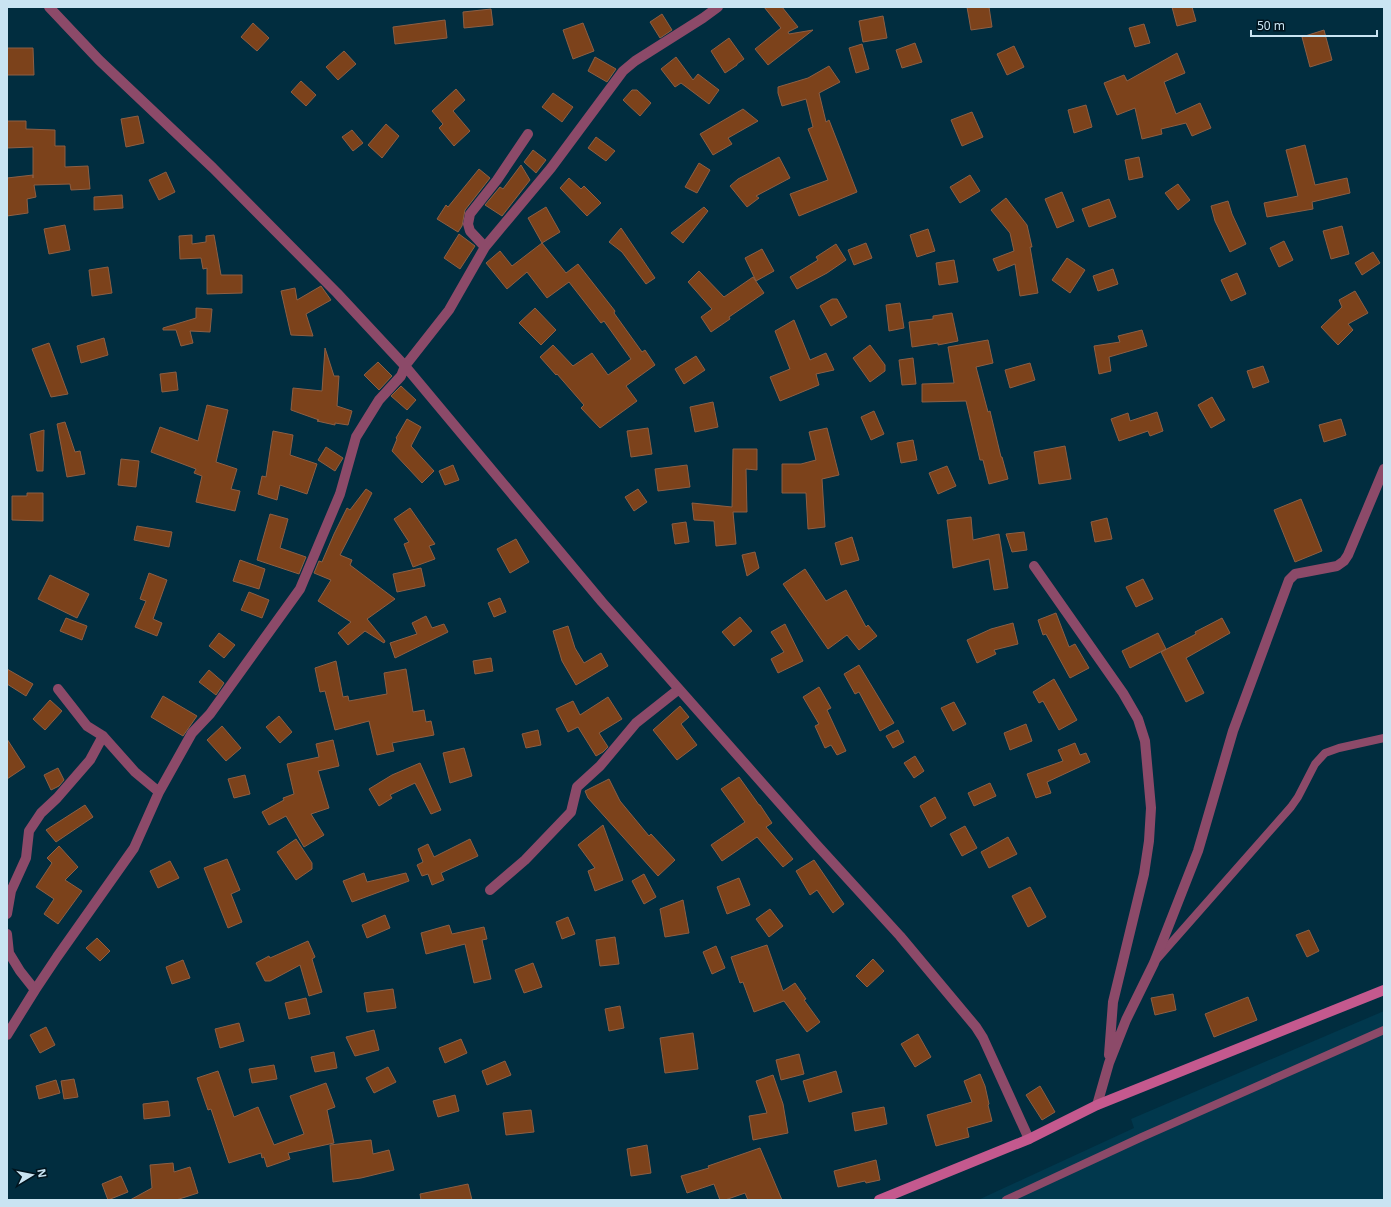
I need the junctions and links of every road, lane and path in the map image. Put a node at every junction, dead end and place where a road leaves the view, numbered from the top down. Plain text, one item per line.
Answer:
1 (50, 7) edge
2 (718, 7) edge
3 (528, 134) dead end
4 (485, 247) junction
5 (405, 366) junction
6 (1384, 469) edge
7 (1034, 566) dead end
8 (58, 689) dead end
9 (679, 689) junction
10 (103, 736) junction
11 (1384, 738) edge
12 (159, 792) junction
13 (490, 890) dead end
14 (7, 914) edge
15 (7, 934) edge
16 (1154, 963) junction
17 (35, 990) junction
18 (1384, 990) edge
19 (1384, 1030) edge
20 (7, 1035) edge
21 (1109, 1063) junction
22 (1097, 1105) junction
23 (1029, 1138) junction
24 (1024, 1196) edge
25 (880, 1200) edge
26 (1006, 1200) edge

1 - 5 street
2 - 4 street
3 - 4 street
4 - 5 street
5 - 9 street
5 - 12 street
6 - 16 street
7 - 21 street
8 - 10 street
9 - 13 street
9 - 23 street
10 - 12 street
10 - 14 street
11 - 16 lane
12 - 17 street
15 - 17 street
16 - 21 street
17 - 20 street
18 - 22 street
19 - 24 lane
21 - 22 street
22 - 23 street
23 - 25 street
24 - 26 lane

